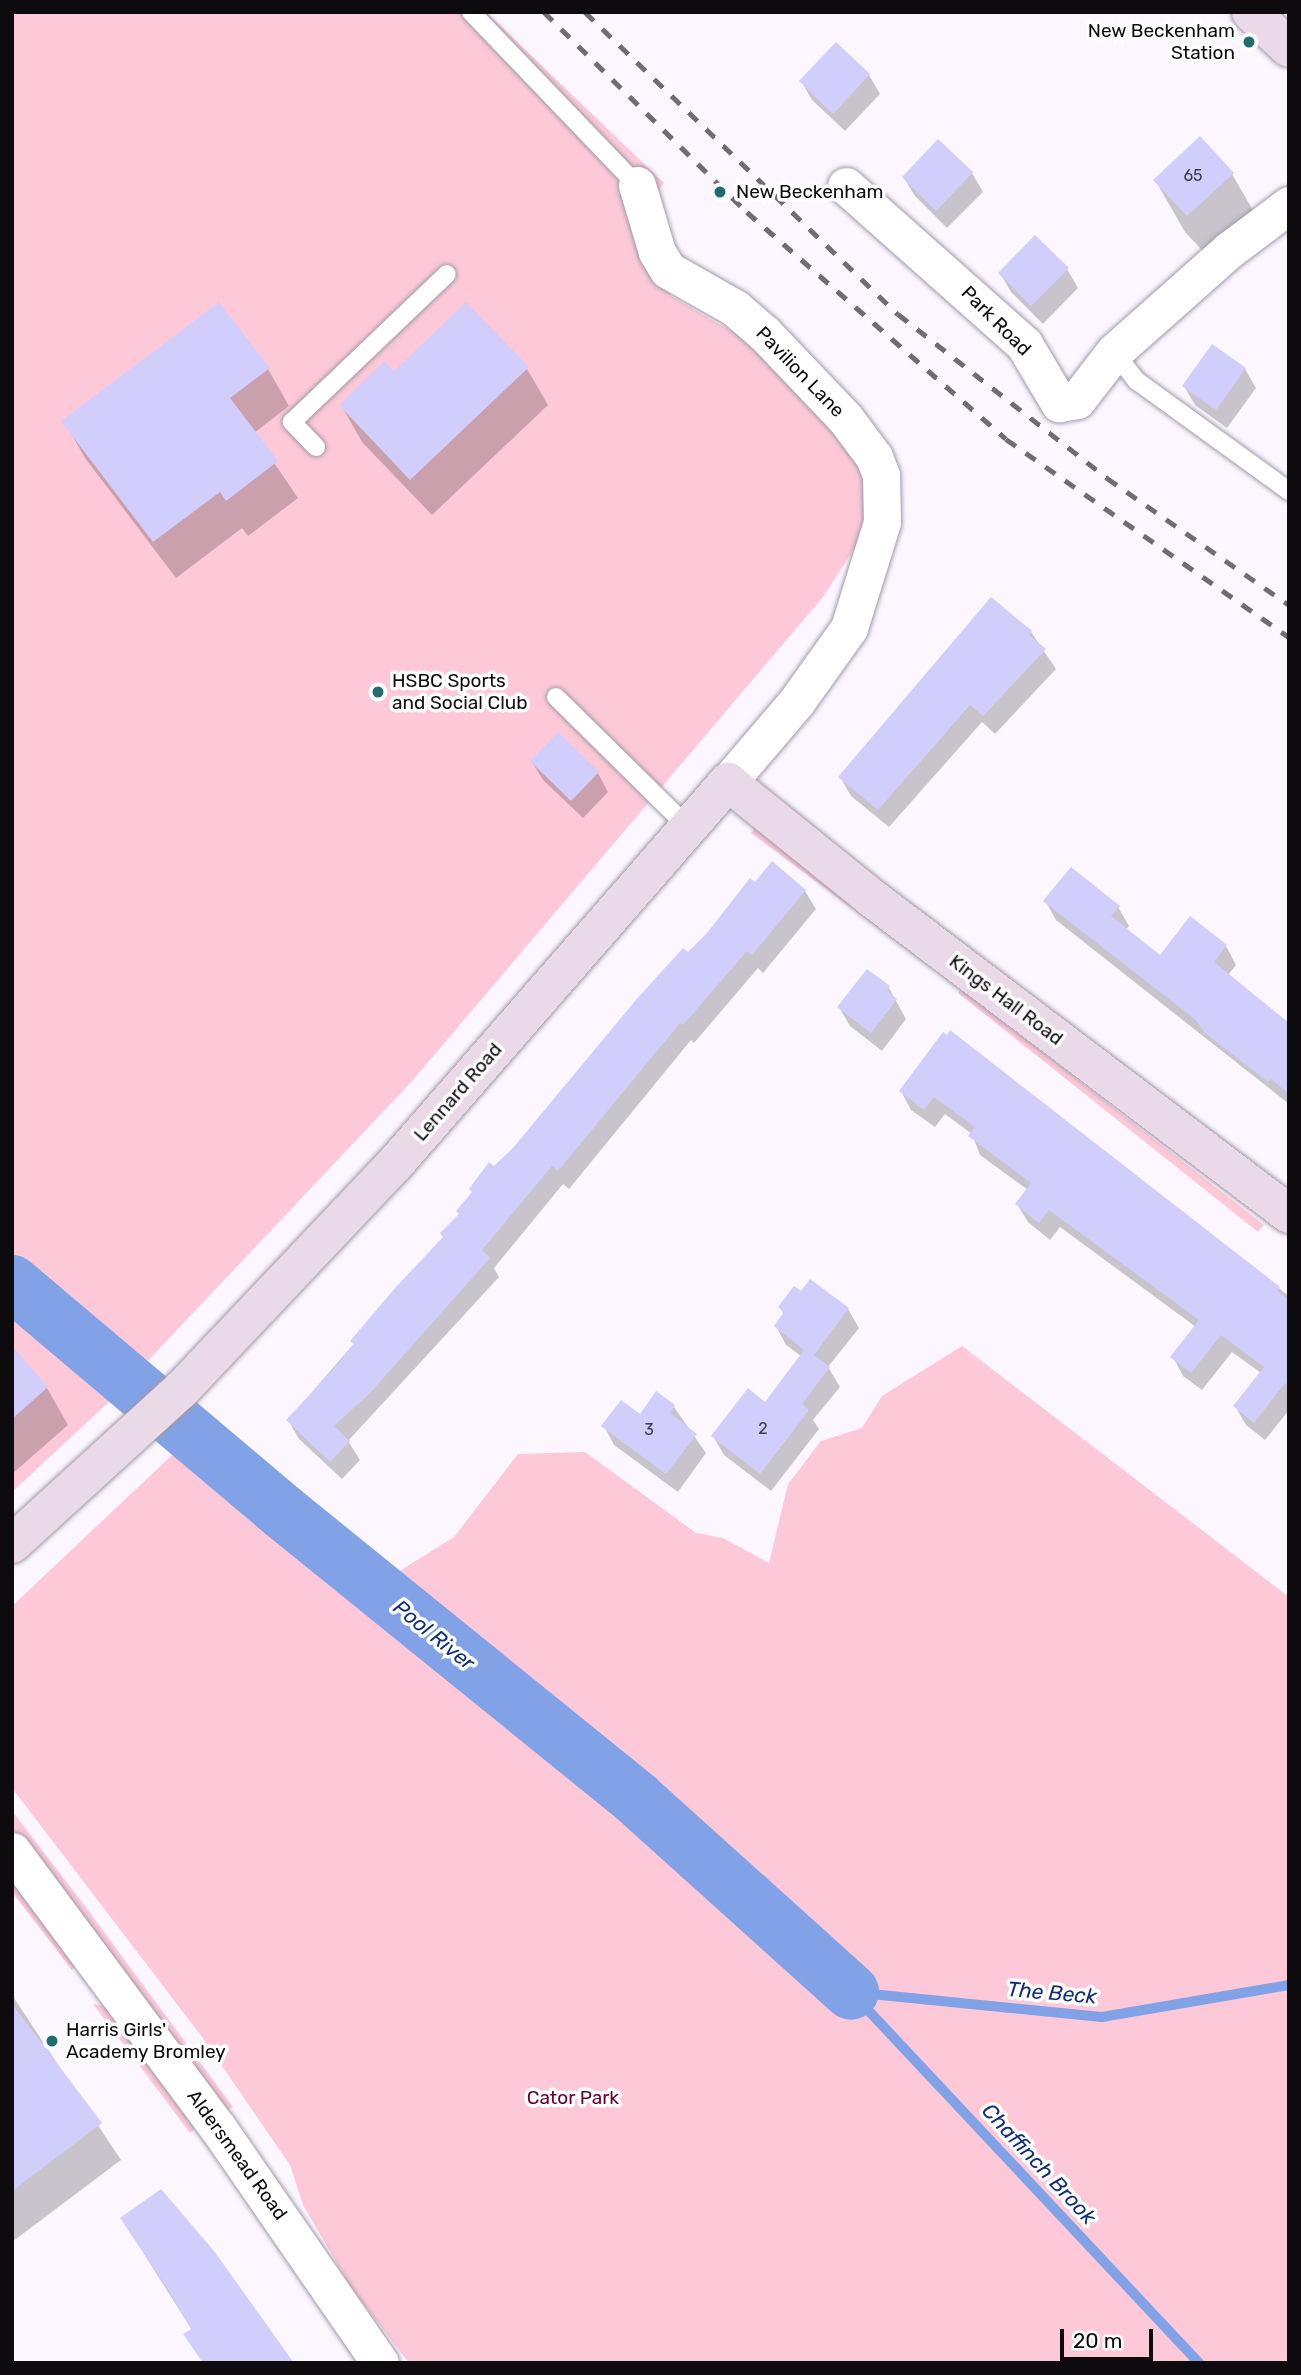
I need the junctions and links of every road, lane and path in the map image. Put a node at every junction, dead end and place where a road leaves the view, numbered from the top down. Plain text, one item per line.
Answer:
1 (471, 12) edge
2 (1251, 12) edge
3 (1289, 48) edge
4 (637, 185) joint
5 (846, 186) dead end
6 (1289, 205) edge
7 (447, 274) dead end
8 (1114, 352) junction
9 (316, 447) dead end
10 (1289, 491) edge
11 (860, 601) joint
12 (556, 697) dead end
13 (728, 782) junction
14 (688, 827) junction
15 (1289, 1214) edge
16 (12, 1544) edge
17 (12, 1851) edge
18 (380, 2363) edge

1 - 4 lane
2 - 3 street
4 - 11 street, Pavilion Lane
5 - 8 street, Park Road
6 - 8 street, Park Road
7 - 9 lane
8 - 10 lane
11 - 13 street, Lennard Road
12 - 14 lane
13 - 14 street, Lennard Road
13 - 15 street, Kings Hall Road
14 - 16 street, Lennard Road
17 - 18 street, Aldersmead Road

